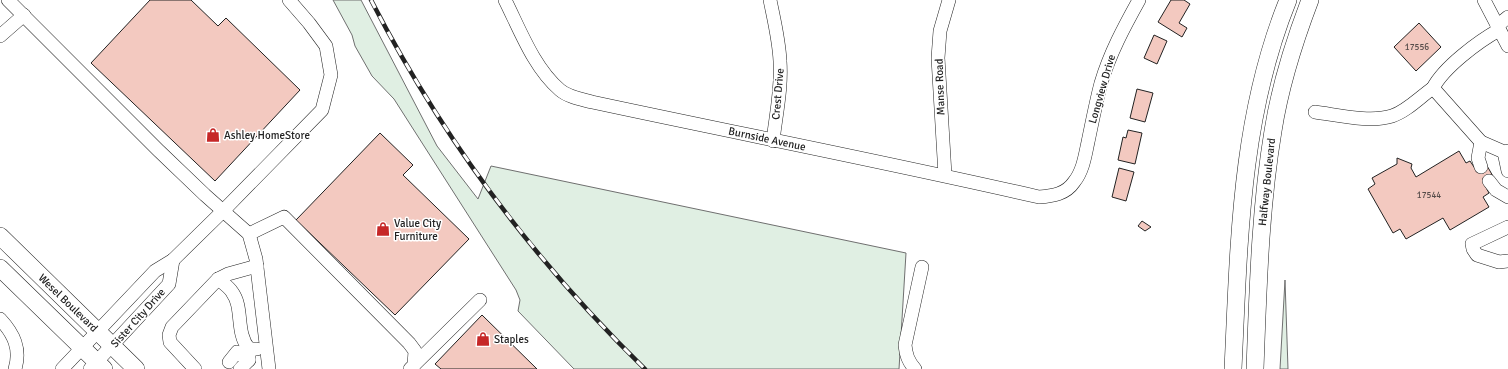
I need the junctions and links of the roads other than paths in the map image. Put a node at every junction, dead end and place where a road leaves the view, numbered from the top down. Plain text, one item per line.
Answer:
1 (8, 0) edge
2 (289, 0) edge
3 (505, 0) edge
4 (770, 0) edge
5 (949, 0) edge
6 (1139, 0) edge
7 (1288, 0) edge
8 (1310, 0) edge
9 (1484, 0) edge
10 (24, 15) junction
11 (1508, 17) edge
12 (1498, 28) junction
13 (0, 36) edge
14 (1508, 46) edge
15 (1433, 88) junction
16 (1315, 112) dead end
17 (773, 141) junction
18 (1481, 142) junction
19 (1506, 151) edge
20 (1481, 167) dead end
21 (1508, 171) edge
22 (945, 175) junction
23 (1488, 181) dead end
24 (1075, 182) joint
25 (1508, 197) edge
26 (224, 211) junction
27 (1508, 227) edge
28 (249, 234) junction
29 (0, 236) edge
30 (173, 260) junction
31 (1508, 261) edge
32 (257, 266) junction
33 (922, 267) dead end
34 (0, 268) edge
35 (218, 279) junction
36 (480, 300) dead end
37 (0, 319) edge
38 (98, 332) junction
39 (113, 346) junction
40 (83, 348) junction
41 (266, 349) junction
42 (246, 359) edge
43 (229, 362) dead end
44 (417, 366) edge
45 (97, 367) edge
46 (15, 369) edge
47 (62, 369) edge
48 (136, 369) edge
49 (195, 369) edge
50 (269, 369) edge
51 (915, 369) edge
52 (1233, 369) edge
53 (1255, 369) edge

1 - 10 street
2 - 26 street, Sister City Drive
3 - 17 street, Burnside Avenue
4 - 17 street, Crest Drive
5 - 22 street, Manse Road
6 - 24 street, Longview Drive
7 - 52 main road, Halfway Boulevard
8 - 53 main road, Halfway Boulevard
9 - 12 street
10 - 13 street
10 - 26 street
11 - 12 street
12 - 14 street
12 - 15 street
15 - 16 street
15 - 18 street
17 - 22 street, Burnside Avenue
18 - 19 street
18 - 20 street
19 - 21 street
22 - 24 street, Burnside Avenue
23 - 25 street
26 - 28 street
26 - 30 street, Sister City Drive
27 - 31 street
28 - 32 street
28 - 44 street
29 - 38 main road, Wesel Boulevard
30 - 38 street, Sister City Drive
30 - 39 street, Sister City Drive
32 - 35 street
32 - 41 street
33 - 51 street
34 - 40 main road, Wesel Boulevard
35 - 42 street
35 - 49 street
36 - 44 street
37 - 46 street
38 - 39 main road, Wesel Boulevard
38 - 40 street, Sister City Drive
39 - 45 street, Sister City Drive
39 - 48 main road, Wesel Boulevard
40 - 45 main road, Wesel Boulevard
40 - 47 street, Sister City Drive
41 - 42 street
41 - 50 street
42 - 43 street

